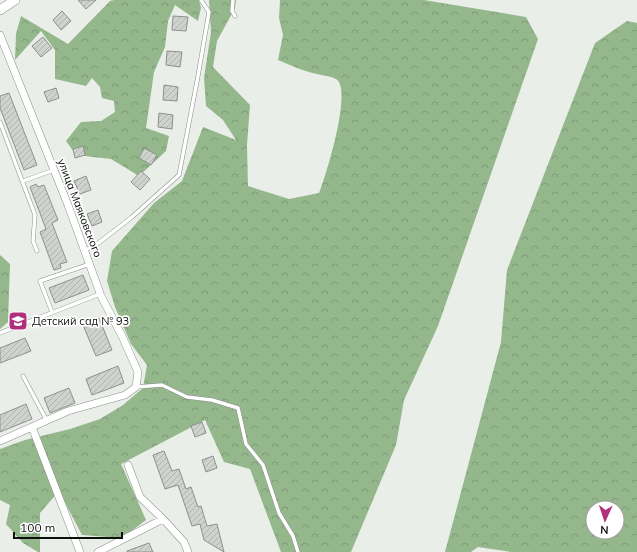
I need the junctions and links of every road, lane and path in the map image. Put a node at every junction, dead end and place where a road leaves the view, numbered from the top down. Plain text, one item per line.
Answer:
1 (16, 0) edge
2 (201, 0) edge
3 (233, 0) edge
4 (0, 10) edge
5 (235, 16) dead end
6 (0, 35) edge
7 (0, 122) edge
8 (54, 170) junction
9 (23, 181) junction
10 (84, 250) junction
11 (37, 251) dead end
12 (90, 264) junction
13 (100, 294) junction
14 (52, 312) junction
15 (0, 333) edge
16 (23, 376) dead end
17 (136, 387) junction
18 (47, 421) junction
19 (32, 427) junction
20 (0, 441) edge
21 (128, 465) dead end
22 (163, 519) junction
23 (80, 552) edge
24 (98, 552) edge
25 (188, 552) edge
26 (298, 552) edge

1 - 4 street
2 - 10 lane
3 - 5 lane
6 - 8 street, улица Маяковского
7 - 9 lane
8 - 9 lane
8 - 10 street, улица Маяковского
9 - 11 lane
10 - 12 street, улица Маяковского
12 - 13 street, улица Маяковского
12 - 14 lane
13 - 14 lane
13 - 17 street, улица Маяковского
14 - 15 lane
16 - 18 lane
17 - 18 street
17 - 26 lane
18 - 19 street
19 - 20 street
19 - 23 street
21 - 22 street
22 - 24 street
22 - 25 street

